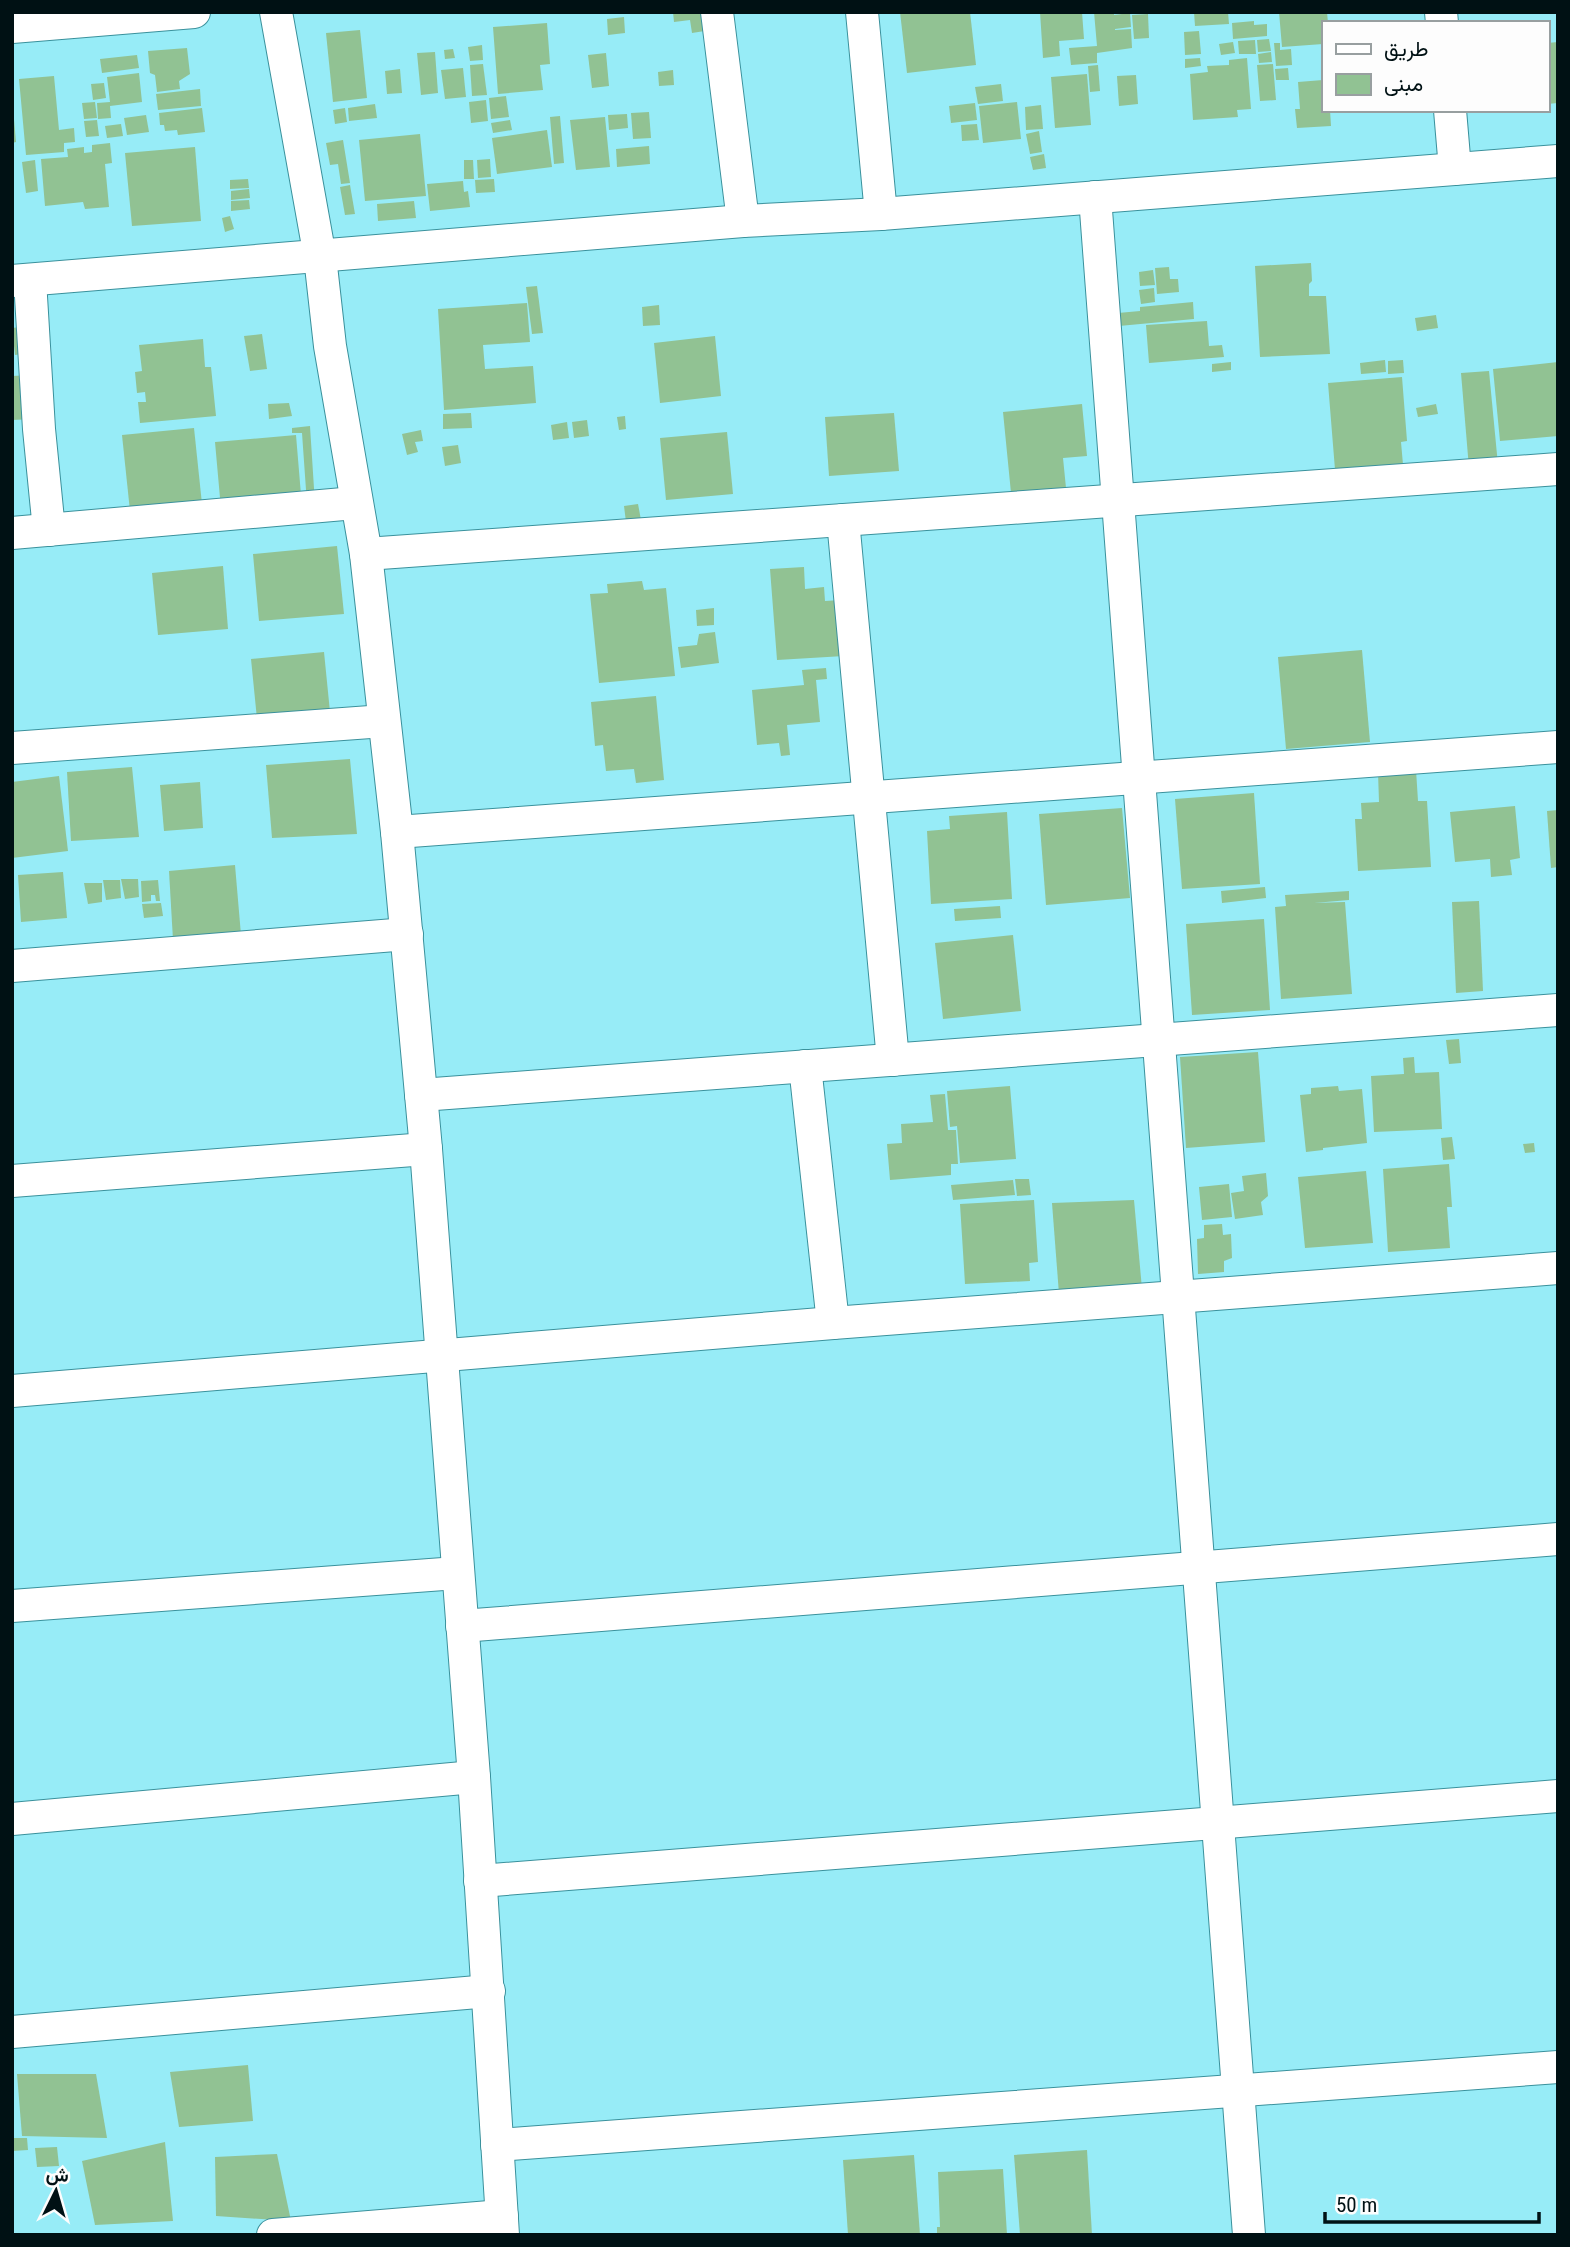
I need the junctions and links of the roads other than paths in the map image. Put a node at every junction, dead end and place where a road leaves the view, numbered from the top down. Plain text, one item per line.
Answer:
1 (194, 12) edge
2 (276, 12) edge
3 (717, 12) edge
4 (862, 12) edge
5 (12, 27) edge
6 (1450, 112) edge
7 (1558, 162) edge
8 (1455, 169) junction
9 (1095, 197) junction
10 (881, 214) junction
11 (743, 221) junction
12 (320, 257) junction
13 (21, 280) edge
14 (1558, 469) edge
15 (1118, 500) junction
16 (355, 503) junction
17 (842, 520) junction
18 (49, 530) junction
19 (12, 533) edge
20 (366, 554) junction
21 (384, 721) junction
22 (1558, 747) edge
23 (12, 748) edge
24 (1139, 778) junction
25 (867, 798) junction
26 (397, 832) junction
27 (407, 933) junction
28 (12, 966) edge
29 (1558, 1010) edge
30 (1158, 1040) junction
31 (893, 1060) junction
32 (805, 1066) junction
33 (421, 1095) junction
34 (426, 1149) junction
35 (12, 1181) edge
36 (1558, 1268) edge
37 (1178, 1296) junction
38 (833, 1323) junction
39 (441, 1356) junction
40 (12, 1391) edge
41 (1558, 1539) edge
42 (1199, 1568) junction
43 (457, 1573) junction
44 (12, 1606) edge
45 (461, 1626) junction
46 (474, 1777) junction
47 (1558, 1796) edge
48 (12, 1819) edge
49 (1218, 1823) junction
50 (480, 1881) junction
51 (489, 1991) junction
52 (12, 2032) edge
53 (1558, 2067) edge
54 (1238, 2091) junction
55 (498, 2145) junction
56 (503, 2225) edge
57 (273, 2235) edge
58 (1249, 2235) edge

1 - 5 street
2 - 12 street
3 - 11 street
4 - 10 street
6 - 8 street
7 - 8 street
8 - 9 street
9 - 10 street
9 - 15 street
10 - 11 street
11 - 12 street
12 - 13 street
12 - 16 street
13 - 18 street
14 - 15 street
15 - 17 street
15 - 24 street
16 - 18 street
16 - 20 street
17 - 20 street
17 - 25 street
18 - 19 street
20 - 21 street
21 - 23 street
21 - 26 street
22 - 24 street
24 - 25 street
24 - 30 street
25 - 26 street
25 - 31 street
26 - 27 street
27 - 28 street
27 - 33 street
29 - 30 street
30 - 31 street
30 - 37 street
31 - 32 street
32 - 33 street
32 - 38 street
33 - 34 street
34 - 35 street
34 - 39 street
36 - 37 street
37 - 38 street
37 - 42 street
38 - 39 street
39 - 40 street
39 - 43 street
41 - 42 street
42 - 45 street
42 - 49 street
43 - 44 street
43 - 45 street
45 - 46 street
46 - 48 street
46 - 50 street
47 - 49 street
49 - 50 street
49 - 54 street
50 - 51 street
51 - 52 street
51 - 55 street
53 - 54 street
54 - 55 street
54 - 58 street
55 - 56 street
56 - 57 street

